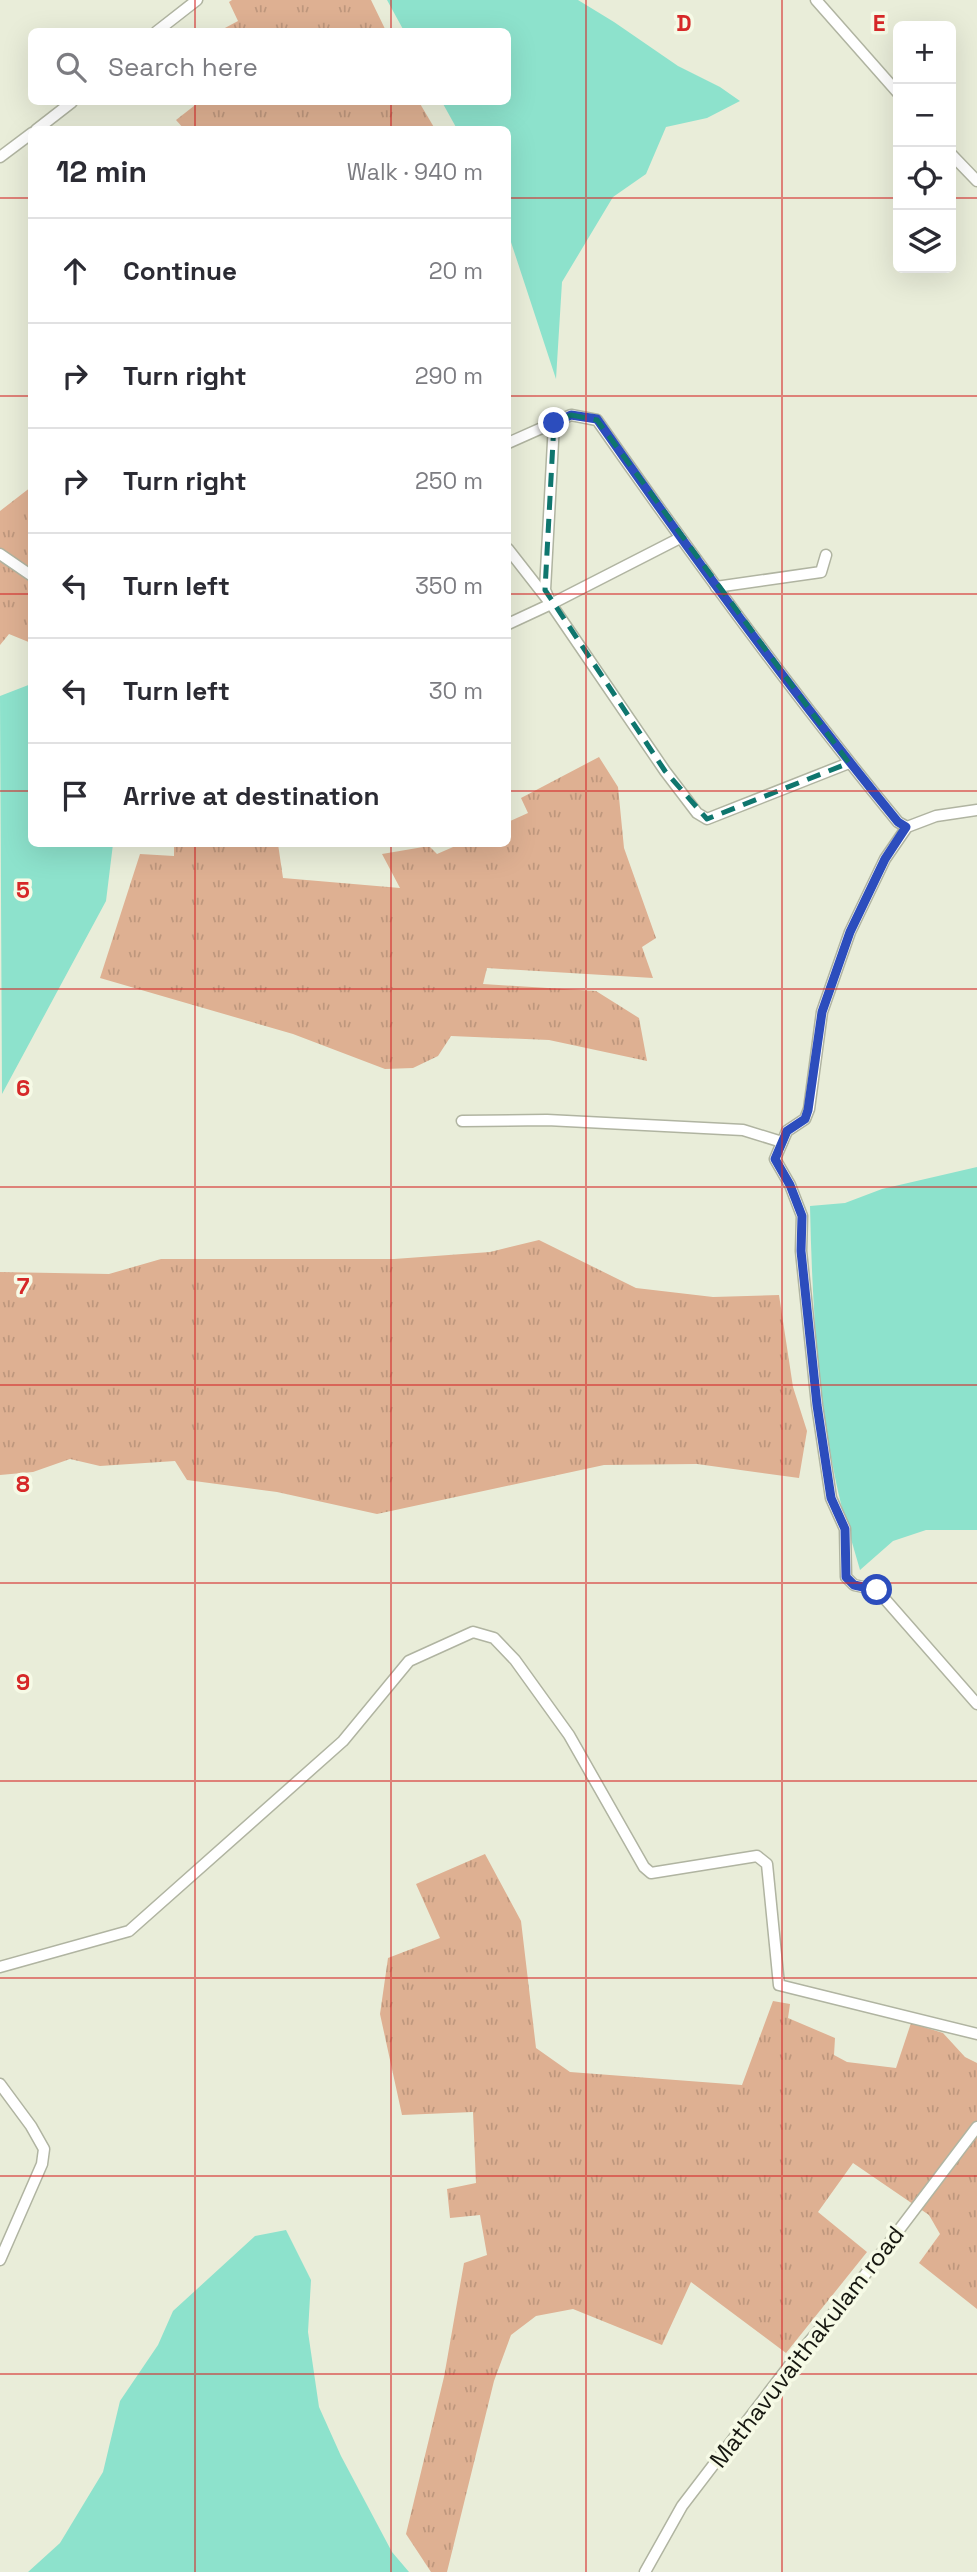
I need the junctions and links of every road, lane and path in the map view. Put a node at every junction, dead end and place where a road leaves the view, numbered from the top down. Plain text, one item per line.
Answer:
1 (197, 0) edge
2 (816, 0) edge
3 (161, 28) edge
4 (893, 87) edge
5 (68, 105) edge
6 (41, 126) edge
7 (28, 136) edge
8 (0, 157) edge
9 (956, 158) edge
10 (977, 181) edge
11 (554, 423) junction
12 (511, 442) edge
13 (680, 538) junction
14 (511, 553) edge
15 (0, 554) edge
16 (826, 555) dead end
17 (28, 573) edge
18 (716, 587) junction
19 (551, 604) junction
20 (511, 623) edge
21 (849, 763) junction
22 (977, 810) edge
23 (906, 827) junction
24 (462, 1121) dead end
25 (782, 1142) junction
26 (977, 1704) edge
27 (0, 1967) edge
28 (977, 2034) edge
29 (0, 2084) edge
30 (977, 2127) edge
31 (0, 2260) edge
32 (645, 2572) edge

1 - 3 street
2 - 4 street
5 - 6 street
7 - 8 street
9 - 10 street
11 - 12 street
11 - 13 street
11 - 19 street
13 - 18 street
13 - 19 street
14 - 19 street
15 - 17 street
16 - 18 street
18 - 21 street
19 - 20 street
19 - 21 street
21 - 23 street
22 - 23 street
23 - 25 street
24 - 25 street
25 - 26 street
27 - 28 street
29 - 31 street
30 - 32 street, Mathavuvaithakulam road

